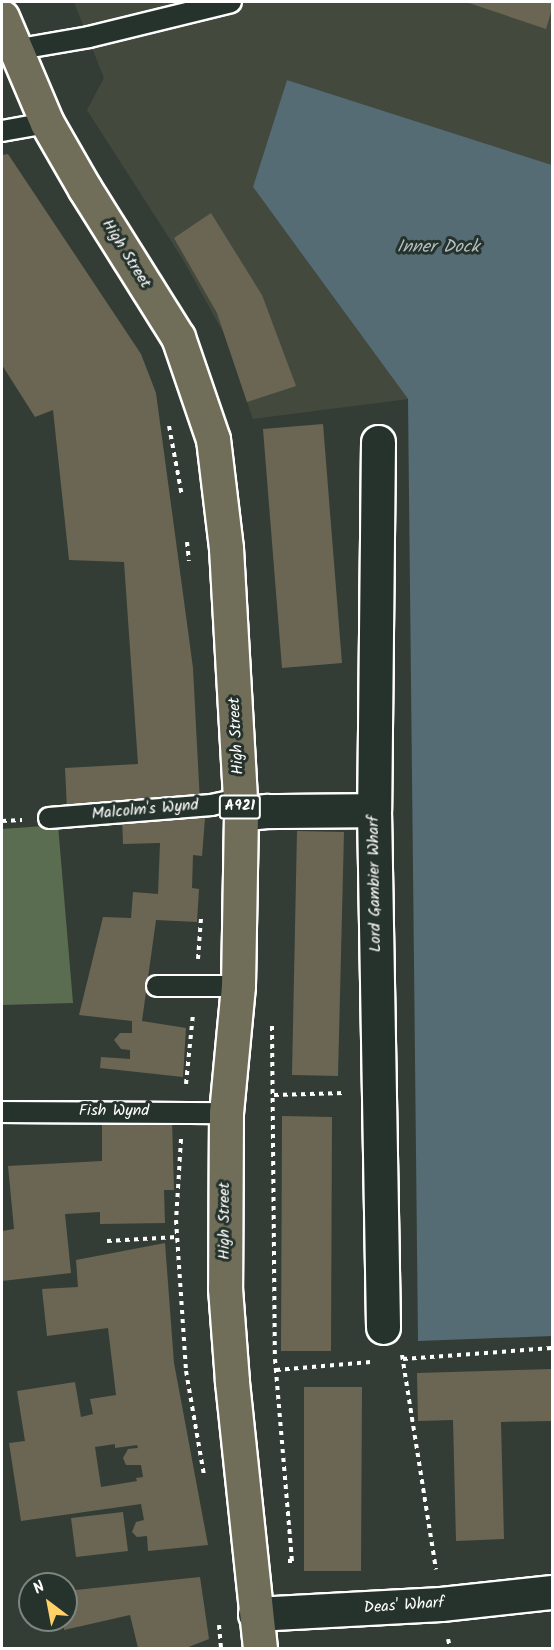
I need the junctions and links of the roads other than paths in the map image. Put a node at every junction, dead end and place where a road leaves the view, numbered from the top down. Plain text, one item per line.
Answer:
1 (231, 2) edge
2 (2, 17) edge
3 (14, 50) junction
4 (47, 123) junction
5 (2, 131) edge
6 (378, 442) dead end
7 (241, 807) junction
8 (374, 810) junction
9 (49, 818) dead end
10 (156, 986) dead end
11 (238, 986) junction
12 (2, 1112) edge
13 (226, 1113) junction
14 (383, 1327) road end
15 (552, 1592) edge
16 (255, 1614) junction
17 (254, 1648) edge
18 (260, 1648) edge

1 - 3 lane
2 - 3 main road, High Street / A921
3 - 4 main road, High Street / A921
4 - 5 lane
4 - 7 main road, High Street / A921
6 - 8 street, Lord Gambier Wharf
7 - 8 street
7 - 9 lane, Malcolm's Wynd
7 - 11 main road, High Street / A921
8 - 14 street, Lord Gambier Wharf
10 - 11 lane
11 - 13 main road, High Street / A921
12 - 13 lane, Fish Wynd
13 - 16 main road, High Street / A921
15 - 16 street, Deas' Wharf
16 - 17 main road, A921
16 - 18 main road, A921

